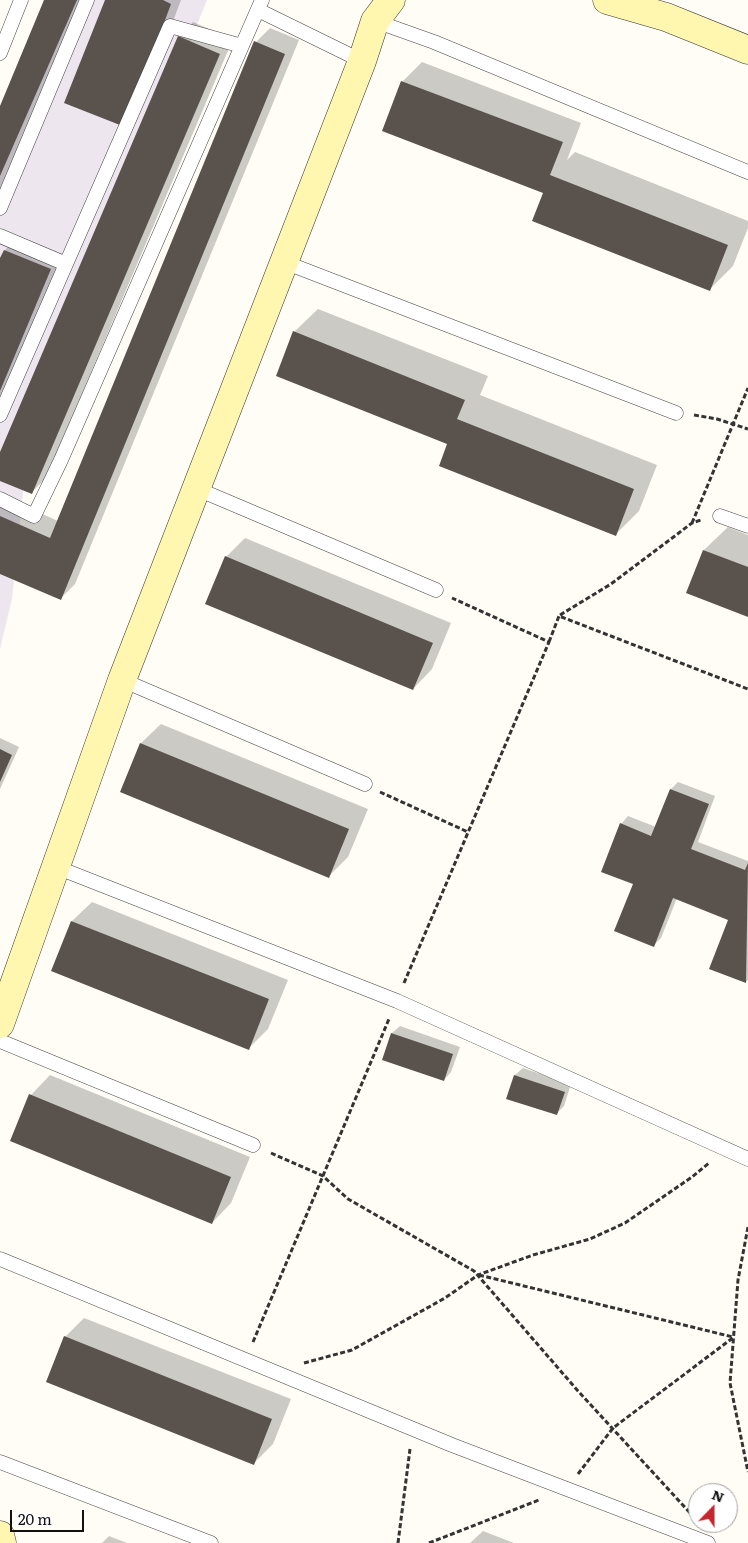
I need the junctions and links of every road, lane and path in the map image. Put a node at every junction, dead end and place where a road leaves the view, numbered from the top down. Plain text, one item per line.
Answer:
1 (21, 0) edge
2 (87, 0) edge
3 (391, 0) edge
4 (607, 0) edge
5 (260, 5) edge
6 (375, 21) junction
7 (242, 46) junction
8 (748, 50) edge
9 (0, 53) edge
10 (362, 62) junction
11 (748, 172) edge
12 (0, 208) edge
13 (0, 236) edge
14 (284, 262) junction
15 (66, 264) junction
16 (748, 388) edge
17 (676, 413) joint
18 (0, 415) edge
19 (733, 424) junction
20 (748, 429) edge
21 (196, 488) junction
22 (0, 499) edge
23 (720, 516) joint
24 (692, 523) junction
25 (748, 526) edge
26 (436, 590) joint
27 (559, 616) junction
28 (549, 642) junction
29 (122, 680) junction
30 (748, 689) edge
31 (365, 784) joint
32 (468, 832) junction
33 (56, 867) junction
34 (397, 1001) junction
35 (0, 1024) edge
36 (0, 1041) edge
37 (253, 1145) joint
38 (724, 1149) junction
39 (748, 1159) edge
40 (323, 1176) junction
41 (748, 1227) edge
42 (0, 1258) edge
43 (478, 1275) junction
44 (262, 1321) dead end
45 (734, 1337) junction
46 (272, 1371) junction
47 (413, 1428) junction
48 (613, 1428) junction
49 (0, 1462) edge
50 (748, 1472) edge
51 (566, 1489) junction
52 (688, 1510) edge
53 (0, 1535) edge
54 (2, 1543) edge
55 (211, 1543) edge
56 (398, 1543) edge
57 (429, 1543) edge
58 (708, 1543) edge

1 - 9 lane
2 - 12 lane
3 - 6 street
4 - 8 street
5 - 7 lane
5 - 10 lane
6 - 10 street
6 - 11 lane
7 - 15 lane
7 - 22 lane
10 - 14 street
13 - 15 lane
14 - 17 lane
14 - 21 street
15 - 18 lane
16 - 19 path
17 - 19 path
19 - 20 path
19 - 24 path
21 - 26 lane
21 - 29 street
23 - 24 path
23 - 25 lane
24 - 27 path
26 - 28 path
27 - 28 path
27 - 30 path
28 - 32 path
29 - 31 lane
29 - 33 street
31 - 32 path
32 - 34 path
33 - 34 lane
33 - 35 street
34 - 38 lane
34 - 40 path
36 - 37 lane
37 - 40 path
38 - 39 lane
38 - 43 path
40 - 43 path
40 - 44 path
41 - 45 path
42 - 46 lane
43 - 45 path
43 - 46 path
43 - 48 path
45 - 48 path
45 - 50 path
46 - 47 lane
47 - 51 lane
47 - 56 path
48 - 51 path
48 - 52 path
49 - 55 lane
51 - 57 path
51 - 58 lane
53 - 54 street

